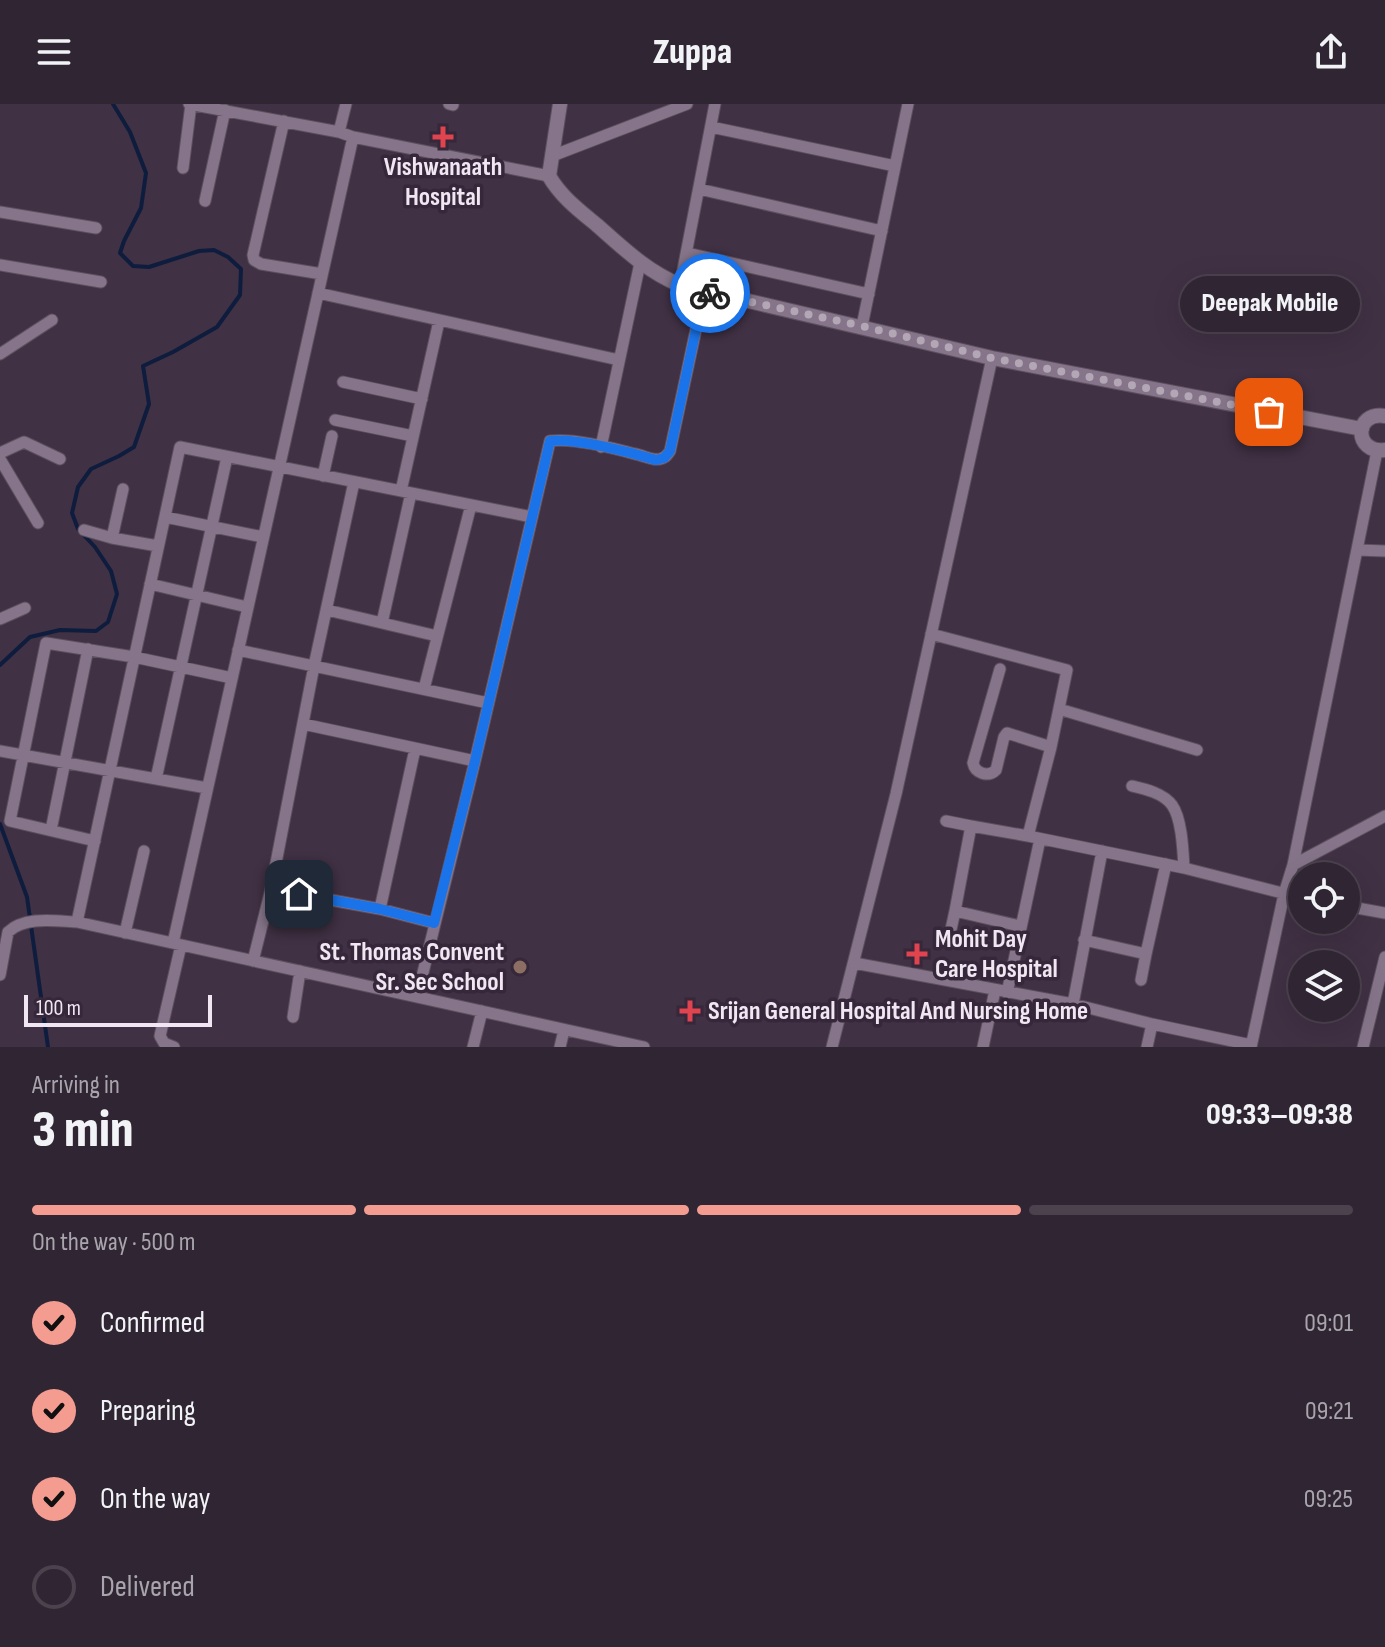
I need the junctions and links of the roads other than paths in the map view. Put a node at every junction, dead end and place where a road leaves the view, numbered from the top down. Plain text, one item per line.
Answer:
1 (190, 104) edge
2 (346, 104) edge
3 (560, 104) edge
4 (687, 104) edge
5 (715, 104) edge
6 (908, 104) edge
7 (225, 110) junction
8 (284, 121) junction
9 (711, 127) junction
10 (339, 132) junction
11 (353, 137) junction
12 (552, 156) junction
13 (895, 166) junction
14 (183, 168) dead end
15 (549, 176) junction
16 (699, 189) junction
17 (205, 201) dead end
18 (0, 212) edge
19 (96, 228) dead end
20 (882, 231) junction
21 (687, 253) junction
22 (640, 263) junction
23 (0, 265) edge
24 (322, 274) junction
25 (101, 282) dead end
26 (680, 285) junction
27 (704, 292) junction
28 (318, 293) junction
29 (869, 294) junction
30 (52, 320) dead end
31 (439, 321) junction
32 (862, 326) junction
33 (0, 354) edge
34 (992, 358) junction
35 (619, 360) junction
36 (343, 382) dead end
37 (422, 399) junction
38 (1384, 410) edge
39 (335, 420) dead end
40 (1362, 429) junction
41 (332, 436) dead end
42 (413, 436) junction
43 (601, 447) junction
44 (1381, 451) edge
45 (0, 456) edge
46 (227, 457) junction
47 (60, 459) dead end
48 (279, 467) junction
49 (323, 476) junction
50 (354, 482) junction
51 (123, 489) dead end
52 (406, 492) junction
53 (471, 505) junction
54 (165, 517) junction
55 (532, 517) junction
56 (38, 523) dead end
57 (211, 527) junction
58 (84, 530) dead end
59 (263, 537) junction
60 (112, 538) junction
61 (158, 546) junction
62 (1358, 550) junction
63 (1385, 551) edge
64 (150, 584) junction
65 (196, 595) junction
66 (247, 607) junction
67 (25, 608) dead end
68 (327, 610) junction
69 (0, 619) edge
70 (382, 623) junction
71 (931, 634) junction
72 (437, 636) junction
73 (88, 649) junction
74 (238, 650) junction
75 (134, 657) junction
76 (314, 666) junction
77 (180, 667) junction
78 (1000, 669) dead end
79 (232, 678) junction
80 (424, 689) junction
81 (488, 703) junction
82 (1059, 709) junction
83 (303, 724) junction
84 (1051, 747) junction
85 (415, 749) junction
86 (1197, 750) dead end
87 (0, 751) edge
88 (23, 755) junction
89 (475, 761) junction
90 (65, 762) junction
91 (110, 770) junction
92 (156, 779) junction
93 (1132, 786) dead end
94 (207, 788) junction
95 (1385, 816) edge
96 (946, 821) dead end
97 (971, 826) junction
98 (51, 830) junction
99 (1034, 837) junction
100 (95, 841) junction
101 (144, 851) dead end
102 (1102, 851) junction
103 (1294, 862) edge
104 (1299, 862) edge
105 (1166, 864) junction
106 (1184, 868) junction
107 (1288, 881) edge
108 (271, 889) junction
109 (1284, 894) junction
110 (1288, 895) edge
111 (380, 909) junction
112 (1360, 909) edge
113 (955, 911) junction
114 (1385, 913) edge
115 (77, 922) junction
116 (434, 923) junction
117 (1020, 926) junction
118 (4, 930) edge
119 (125, 933) junction
120 (1084, 940) junction
121 (948, 943) dead end
122 (177, 944) junction
123 (1146, 954) junction
124 (1385, 957) edge
125 (253, 961) junction
126 (854, 963) junction
127 (300, 971) junction
128 (0, 975) edge
129 (1141, 980) dead end
130 (1381, 990) edge
131 (1001, 992) junction
132 (417, 997) junction
133 (1073, 1004) junction
134 (482, 1011) junction
135 (293, 1017) dead end
136 (1152, 1024) junction
137 (564, 1030) junction
138 (1251, 1046) edge
139 (174, 1047) edge
140 (473, 1047) edge
141 (560, 1047) edge
142 (644, 1047) edge
143 (832, 1047) edge
144 (983, 1047) edge
145 (1147, 1047) edge
146 (1363, 1047) edge

1 - 7 street
1 - 14 street
2 - 10 street
3 - 12 street
4 - 12 street
5 - 9 street
6 - 13 street
7 - 8 street
7 - 17 street
8 - 10 street
8 - 24 street
9 - 13 street
9 - 16 street
10 - 11 street
11 - 15 street
11 - 24 street
12 - 15 street
13 - 20 street
15 - 22 street
16 - 20 street
16 - 21 street
18 - 19 street
20 - 29 street
21 - 26 street
21 - 29 street
22 - 26 street
22 - 35 street
23 - 25 street
24 - 28 street
26 - 27 street
27 - 32 street
27 - 43 street
28 - 31 street
28 - 48 street
29 - 32 street
30 - 33 street
31 - 35 street
31 - 37 street
32 - 34 street
34 - 40 street
34 - 71 street
35 - 43 street
36 - 37 street
37 - 42 street
38 - 40 street
39 - 42 street
40 - 44 street
41 - 49 street
42 - 52 street
43 - 55 street
44 - 62 street
45 - 47 street
45 - 56 street
46 - 48 street
46 - 54 street
46 - 57 street
48 - 49 street
48 - 59 street
49 - 50 street
50 - 52 street
50 - 68 street
51 - 60 street
52 - 53 street
52 - 70 street
53 - 55 street
53 - 72 street
54 - 57 street
54 - 61 street
55 - 81 street
57 - 59 street
57 - 65 street
58 - 60 street
59 - 66 street
60 - 61 street
61 - 64 street
62 - 63 street
62 - 103 street
64 - 65 street
64 - 75 street
65 - 66 street
65 - 77 street
66 - 74 street
67 - 69 street
68 - 70 street
68 - 76 street
70 - 72 street
71 - 82 street
71 - 126 street
72 - 80 street
73 - 75 street
73 - 88 street
73 - 90 street
74 - 76 street
74 - 79 street
75 - 77 street
75 - 91 street
76 - 80 street
76 - 83 street
77 - 79 street
77 - 92 street
78 - 84 street
79 - 94 street
80 - 81 street
81 - 89 street
82 - 84 street
82 - 86 street
83 - 85 street
83 - 108 street
84 - 99 street
85 - 89 street
85 - 111 street
87 - 88 street
88 - 90 street
88 - 98 street
89 - 116 street
90 - 91 street
90 - 98 street
91 - 92 street
91 - 100 street
92 - 94 street
93 - 106 street
94 - 122 street
95 - 104 street
96 - 97 street
97 - 99 street
97 - 113 street
98 - 100 street
99 - 102 street
99 - 117 street
100 - 115 street
101 - 119 street
102 - 105 street
102 - 120 street
105 - 106 street
105 - 123 street
106 - 109 street
107 - 109 street
108 - 111 street
108 - 125 street
109 - 110 street
109 - 138 street
111 - 116 street
112 - 114 street
113 - 117 street
113 - 121 street
115 - 118 street
115 - 119 street
116 - 132 street
117 - 131 street
118 - 128 street
119 - 122 street
120 - 123 street
120 - 133 street
122 - 125 street
122 - 139 street
123 - 129 street
124 - 130 street
125 - 127 street
126 - 131 street
126 - 143 street
127 - 132 street
127 - 135 street
130 - 146 street
131 - 133 street
131 - 144 street
132 - 134 street
133 - 136 street
134 - 137 street
134 - 140 street
136 - 138 street
136 - 145 street
137 - 141 street
137 - 142 street

